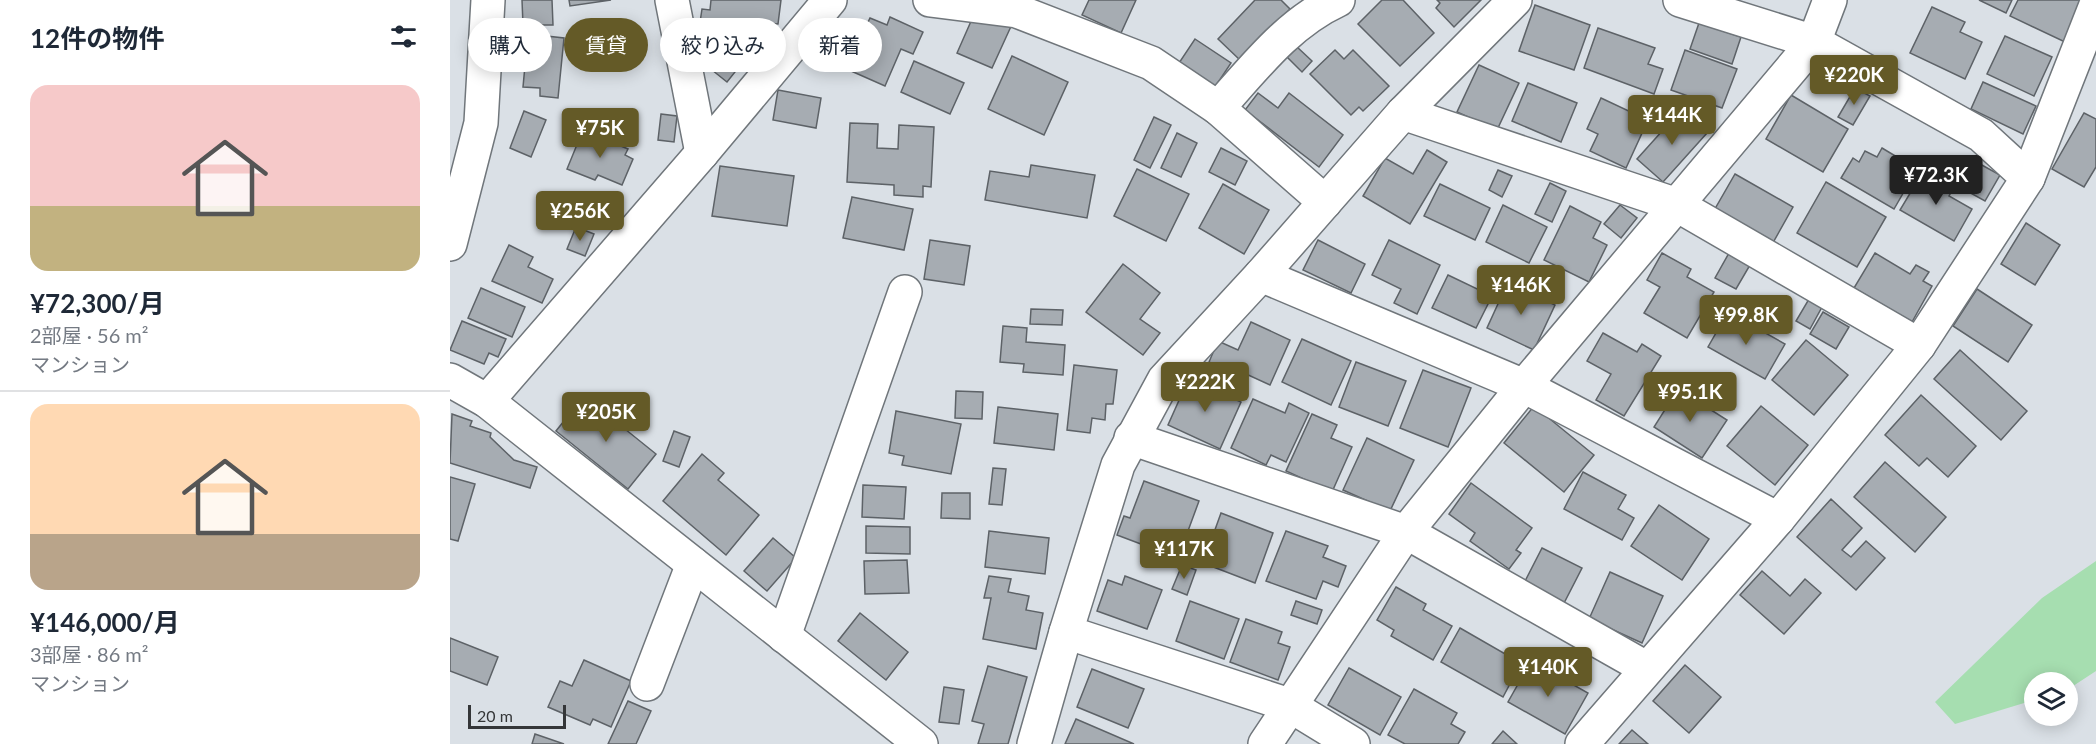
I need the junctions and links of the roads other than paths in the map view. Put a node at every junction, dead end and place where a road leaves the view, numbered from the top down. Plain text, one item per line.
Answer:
1 (488, 0) edge
2 (672, 0) edge
3 (830, 0) edge
4 (930, 0) edge
5 (1338, 0) edge
6 (1515, 0) edge
7 (1680, 0) edge
8 (1830, 0) edge
9 (2096, 5) edge
10 (1814, 42) junction
11 (1218, 108) junction
12 (1403, 113) junction
13 (702, 153) junction
14 (2028, 178) junction
15 (1325, 202) junction
16 (1677, 205) junction
17 (450, 244) edge
18 (1261, 275) junction
19 (905, 292) dead end
20 (1919, 345) junction
21 (450, 380) edge
22 (1524, 386) junction
23 (487, 401) junction
24 (1131, 438) junction
25 (1778, 519) junction
26 (1406, 532) junction
27 (693, 564) junction
28 (1066, 632) junction
29 (784, 636) junction
30 (1646, 668) junction
31 (647, 684) dead end
32 (1289, 705) junction
33 (921, 744) edge
34 (1034, 744) edge
35 (1265, 744) edge
36 (1353, 744) edge
37 (1582, 744) edge

1 - 17 street
2 - 13 street
3 - 13 street
4 - 11 street
5 - 11 street
6 - 12 street
7 - 10 street
8 - 10 street
9 - 14 street
10 - 14 street
10 - 16 street
11 - 15 street
12 - 15 street
12 - 16 street
13 - 23 street
14 - 20 street
15 - 18 street
16 - 20 street
16 - 22 street
18 - 22 street
18 - 24 street
19 - 29 street
20 - 25 street
21 - 23 street
22 - 25 street
22 - 26 street
23 - 27 street
24 - 26 street
24 - 28 street
25 - 30 street
26 - 30 street
26 - 32 street
27 - 29 street
27 - 31 street
28 - 32 street
28 - 34 street
29 - 33 street
30 - 37 street
32 - 35 street
32 - 36 street

